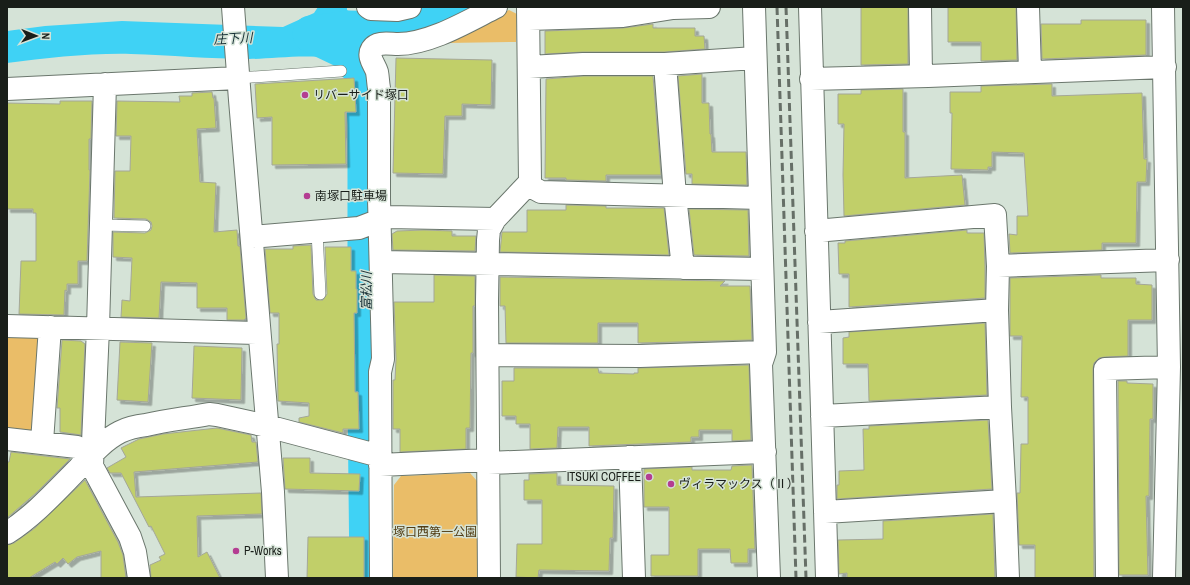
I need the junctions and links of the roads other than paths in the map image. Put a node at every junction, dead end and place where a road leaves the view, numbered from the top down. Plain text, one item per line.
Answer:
1 (233, 7) edge
2 (368, 7) edge
3 (410, 7) edge
4 (496, 7) edge
5 (709, 7) edge
6 (754, 7) edge
7 (810, 7) edge
8 (920, 7) edge
9 (1028, 7) edge
10 (1164, 7) edge
11 (602, 12) edge
12 (528, 13) edge
13 (755, 58) junction
14 (665, 64) junction
15 (529, 67) junction
16 (1164, 67) junction
17 (341, 71) dead end
18 (1030, 72) junction
19 (238, 73) junction
20 (921, 76) junction
21 (812, 79) junction
22 (105, 84) junction
23 (7, 89) edge
24 (528, 185) junction
25 (675, 196) junction
26 (760, 198) junction
27 (494, 219) junction
28 (371, 223) junction
29 (101, 225) junction
30 (145, 226) dead end
31 (317, 231) junction
32 (816, 231) junction
33 (252, 237) junction
34 (1168, 260) junction
35 (381, 262) junction
36 (488, 265) junction
37 (998, 266) junction
38 (683, 268) junction
39 (762, 269) junction
40 (320, 294) dead end
41 (997, 310) junction
42 (819, 322) junction
43 (7, 326) edge
44 (50, 327) junction
45 (98, 328) junction
46 (259, 333) junction
47 (765, 352) junction
48 (488, 355) junction
49 (1169, 367) junction
50 (1000, 408) junction
51 (822, 416) junction
52 (267, 426) junction
53 (7, 439) edge
54 (42, 442) junction
55 (765, 452) junction
56 (91, 455) junction
57 (374, 457) junction
58 (630, 457) junction
59 (488, 461) junction
60 (1174, 492) edge
61 (1006, 501) junction
62 (825, 512) junction
63 (7, 533) edge
64 (139, 578) edge
65 (278, 578) edge
66 (381, 578) edge
67 (488, 578) edge
68 (634, 578) edge
69 (769, 578) edge
70 (827, 578) edge
71 (1008, 578) edge
72 (1107, 578) edge
73 (1164, 578) edge

1 - 19 street
2 - 3 street
4 - 28 street
5 - 11 street
6 - 13 street
7 - 21 street
8 - 20 street
9 - 18 street
10 - 16 street
11 - 12 street
12 - 15 street
13 - 14 street
13 - 26 street
14 - 15 street
14 - 25 street
15 - 24 street
16 - 18 street
16 - 34 street
17 - 19 lane
18 - 20 street
19 - 22 street
19 - 33 street
20 - 21 street
21 - 32 street
22 - 23 street
22 - 29 street
24 - 25 street
24 - 27 street
25 - 26 street
25 - 38 street
26 - 39 street
27 - 28 street
27 - 36 street
28 - 31 street
28 - 35 street
29 - 30 lane
29 - 45 street
31 - 33 street
31 - 40 lane
32 - 37 street
32 - 42 street
33 - 46 street
34 - 37 street
34 - 49 street
35 - 36 street
35 - 57 street
36 - 38 street
36 - 48 street
37 - 41 street
38 - 39 street
39 - 47 street
41 - 42 street
41 - 50 street
42 - 51 street
43 - 44 street
44 - 45 street
44 - 54 street
45 - 46 street
45 - 56 street
46 - 52 street
47 - 48 street
47 - 55 street
48 - 59 street
49 - 60 street
49 - 72 street
50 - 51 street
50 - 61 street
51 - 62 street
52 - 56 street
52 - 57 street
52 - 65 street
53 - 54 street
54 - 56 street
55 - 58 street
55 - 69 street
56 - 63 street
56 - 64 street
57 - 59 street
57 - 66 street
58 - 59 street
58 - 68 street
59 - 67 street
60 - 73 street
61 - 62 street
61 - 71 street
62 - 70 street

